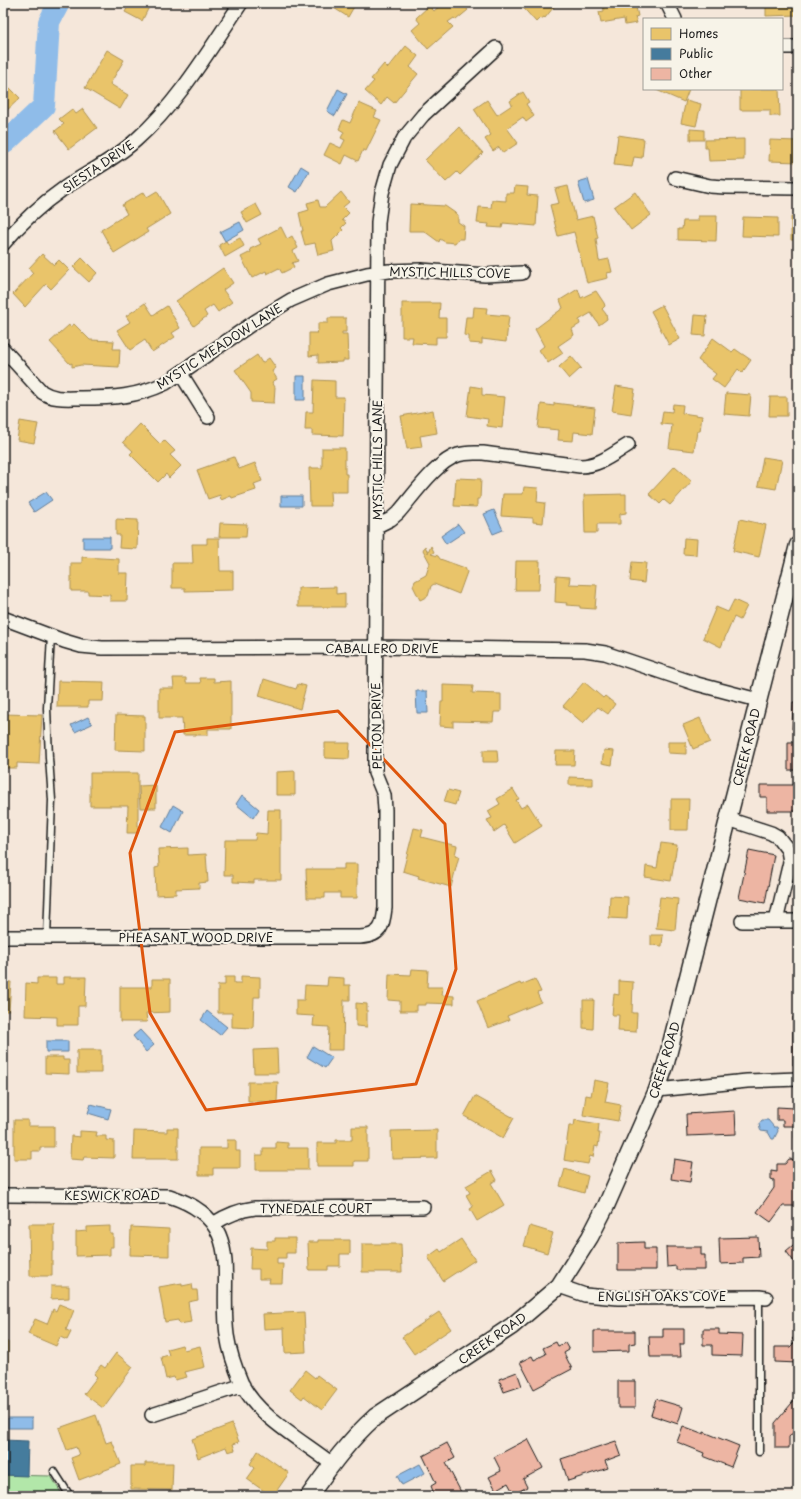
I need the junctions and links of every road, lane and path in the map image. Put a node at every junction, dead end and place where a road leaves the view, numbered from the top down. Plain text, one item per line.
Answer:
1 (241, 3) edge
2 (667, 3) edge
3 (675, 18) edge
4 (783, 47) edge
5 (798, 47) edge
6 (496, 48) dead end
7 (675, 178) dead end
8 (798, 188) edge
9 (3, 244) edge
10 (378, 272) junction
11 (522, 273) dead end
12 (3, 349) edge
13 (181, 374) junction
14 (208, 417) dead end
15 (628, 445) dead end
16 (377, 526) junction
17 (798, 545) edge
18 (3, 618) edge
19 (51, 636) junction
20 (375, 647) junction
21 (758, 700) junction
22 (728, 819) junction
23 (742, 921) dead end
24 (776, 921) junction
25 (798, 921) edge
26 (384, 924) joint
27 (3, 936) edge
28 (47, 936) junction
29 (798, 1079) edge
30 (657, 1090) junction
31 (3, 1195) edge
32 (423, 1207) dead end
33 (213, 1224) junction
34 (559, 1286) junction
35 (762, 1297) joint
36 (243, 1385) junction
37 (152, 1415) dead end
38 (758, 1452) dead end
39 (332, 1464) junction
40 (54, 1471) dead end
41 (70, 1496) edge
42 (309, 1496) edge

1 - 9 street, SIESTA DRIVE
2 - 3 street
4 - 5 street
6 - 10 street, MYSTIC HILLS LANE
7 - 8 street
10 - 11 street, MYSTIC HILLS COVE
10 - 13 street, MYSTIC MEADOW LANE
10 - 16 street, MYSTIC HILLS LANE
12 - 13 street, MYSTIC MEADOW LANE
13 - 14 street
15 - 16 street
16 - 20 street, MYSTIC HILLS LANE
17 - 21 street, CREEK ROAD
18 - 19 street, CABALLERO DRIVE
19 - 20 street, CABALLERO DRIVE
19 - 28 lane
20 - 21 street, CABALLERO DRIVE
20 - 26 street, PELTON DRIVE
21 - 22 street, CREEK ROAD
22 - 24 street
22 - 30 street, CREEK ROAD
23 - 24 street
24 - 25 street
26 - 28 street, PHEASANT WOOD DRIVE
27 - 28 street, PHEASANT WOOD DRIVE
29 - 30 street
30 - 34 street, CREEK ROAD
31 - 33 street, KESWICK ROAD
32 - 33 street, TYNEDALE COURT
33 - 36 street, KESWICK ROAD
34 - 35 street, ENGLISH OAKS COVE
34 - 39 street, CREEK ROAD
35 - 38 lane
36 - 37 street
36 - 39 street, KESWICK ROAD
39 - 42 street, CREEK ROAD
40 - 41 lane

